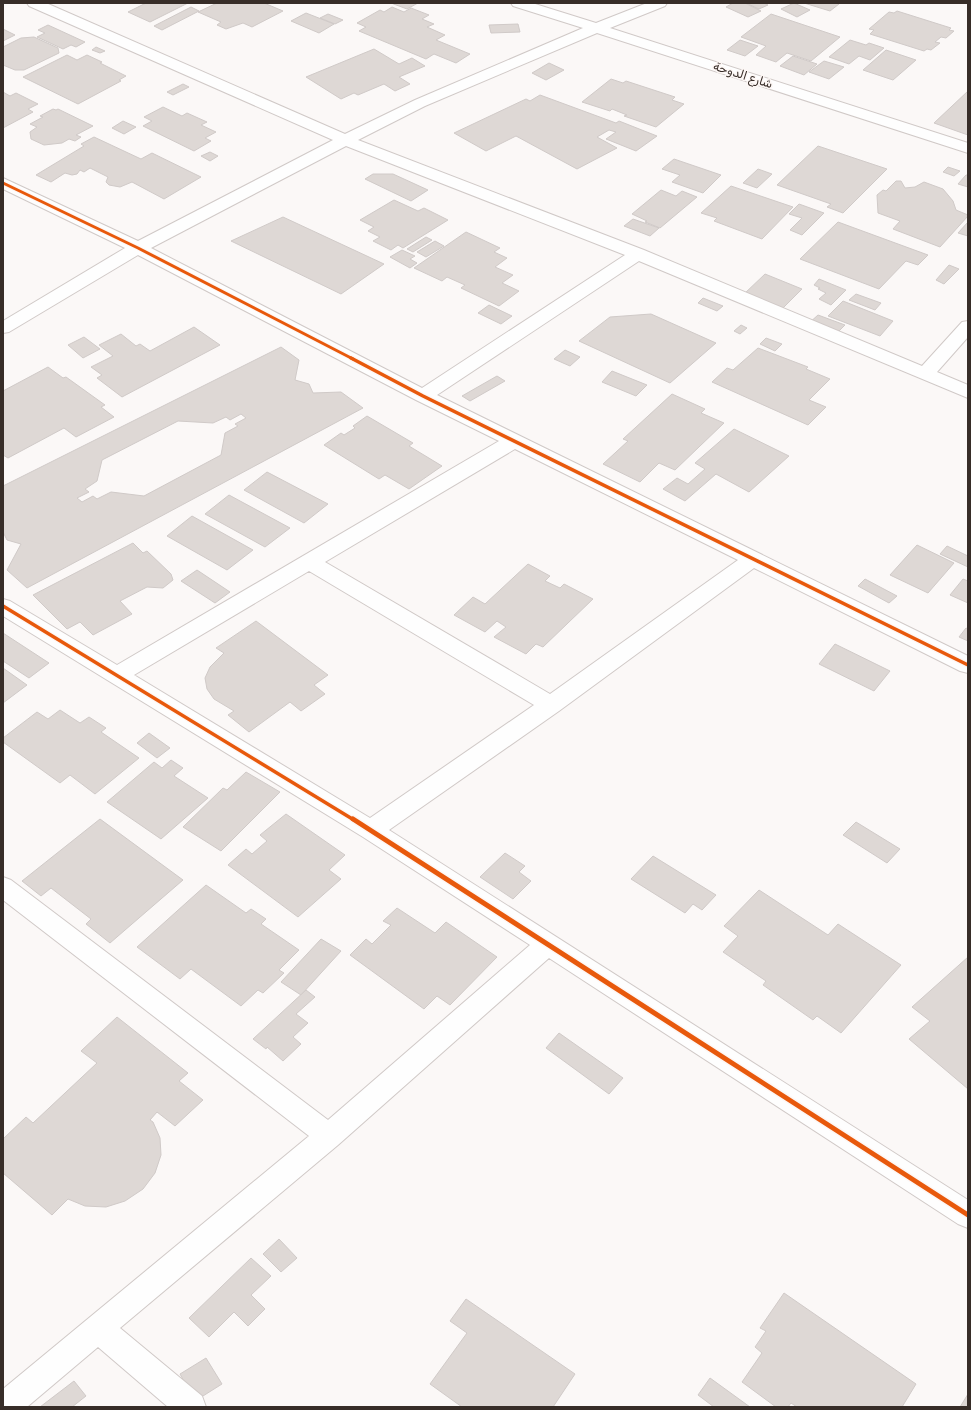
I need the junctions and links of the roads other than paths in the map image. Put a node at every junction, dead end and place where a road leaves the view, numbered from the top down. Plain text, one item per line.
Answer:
1 (34, 3) edge
2 (518, 3) edge
3 (660, 3) edge
4 (596, 28) junction
5 (345, 140) junction
6 (968, 148) edge
7 (3, 183) edge
8 (138, 248) junction
9 (638, 254) junction
10 (968, 326) edge
11 (3, 328) edge
12 (925, 374) junction
13 (968, 392) edge
14 (423, 396) junction
15 (514, 441) junction
16 (753, 559) junction
17 (310, 562) junction
18 (3, 606) edge
19 (968, 666) edge
20 (117, 675) junction
21 (551, 705) junction
22 (371, 830) junction
23 (3, 887) edge
24 (548, 944) junction
25 (329, 1136) junction
26 (968, 1215) edge
27 (99, 1329) junction
28 (4, 1407) edge
29 (191, 1407) edge

1 - 5 street
2 - 4 street, شارع الدوحة
3 - 4 street
4 - 5 street
4 - 6 street, شارع الدوحة
5 - 8 street
5 - 9 street
7 - 8 street
8 - 11 street
8 - 14 street
9 - 12 street
9 - 14 street
10 - 12 street
12 - 13 street
14 - 15 street
15 - 16 street
15 - 17 street
16 - 19 street
16 - 21 street
17 - 20 street
17 - 21 street
18 - 20 street
20 - 22 street
21 - 22 street
22 - 24 street
23 - 25 street
24 - 25 street
24 - 26 street
25 - 27 street
27 - 28 street
27 - 29 street

